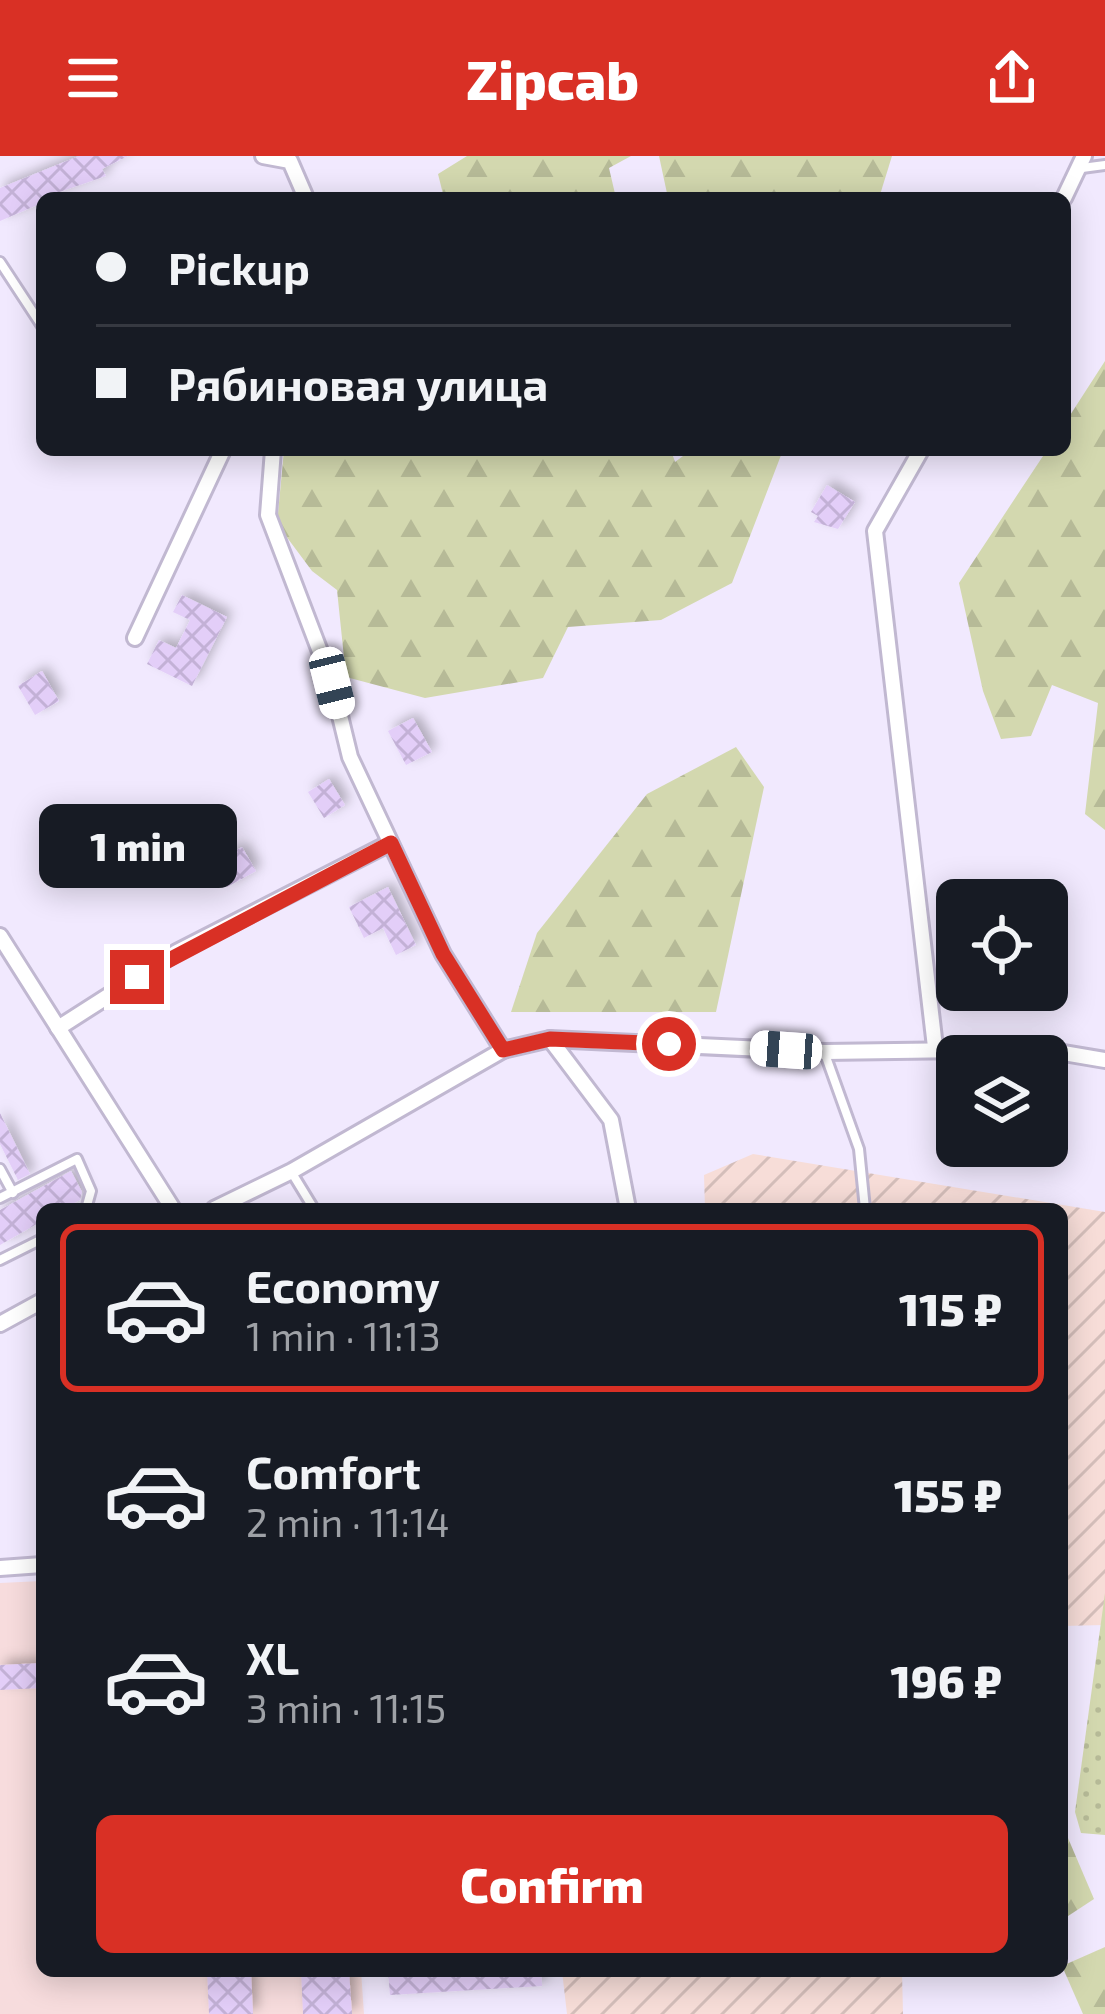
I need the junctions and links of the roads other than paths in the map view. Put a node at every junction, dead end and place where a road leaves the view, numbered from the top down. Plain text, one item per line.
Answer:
1 (263, 156) edge
2 (1083, 162) edge
3 (1105, 165) edge
4 (303, 192) edge
5 (1067, 192) edge
6 (0, 262) edge
7 (36, 317) edge
8 (220, 456) edge
9 (273, 456) edge
10 (918, 456) edge
11 (135, 638) dead end
12 (391, 843) junction
13 (0, 936) edge
14 (58, 1028) junction
15 (550, 1039) junction
16 (935, 1047) junction
17 (503, 1050) junction
18 (825, 1052) junction
19 (1105, 1060) edge
20 (0, 1169) edge
21 (292, 1171) junction
22 (13, 1192) junction
23 (0, 1198) edge
24 (88, 1203) edge
25 (169, 1203) edge
26 (226, 1203) edge
27 (311, 1203) edge
28 (627, 1203) edge
29 (865, 1203) edge
30 (36, 1243) edge
31 (0, 1260) edge
32 (36, 1304) edge
33 (0, 1324) edge
34 (36, 1565) edge
35 (0, 1568) edge

1 - 4 street
2 - 3 lane
2 - 5 street
6 - 7 lane
8 - 11 street
9 - 12 street
10 - 16 street
12 - 14 street
12 - 17 street
13 - 14 street
14 - 25 street
15 - 17 street
15 - 18 street
15 - 28 street
16 - 18 street
16 - 19 street
17 - 21 street
18 - 29 lane
20 - 22 lane
21 - 26 street
21 - 27 lane
22 - 23 lane
22 - 24 lane
30 - 31 lane
32 - 33 street
34 - 35 street

